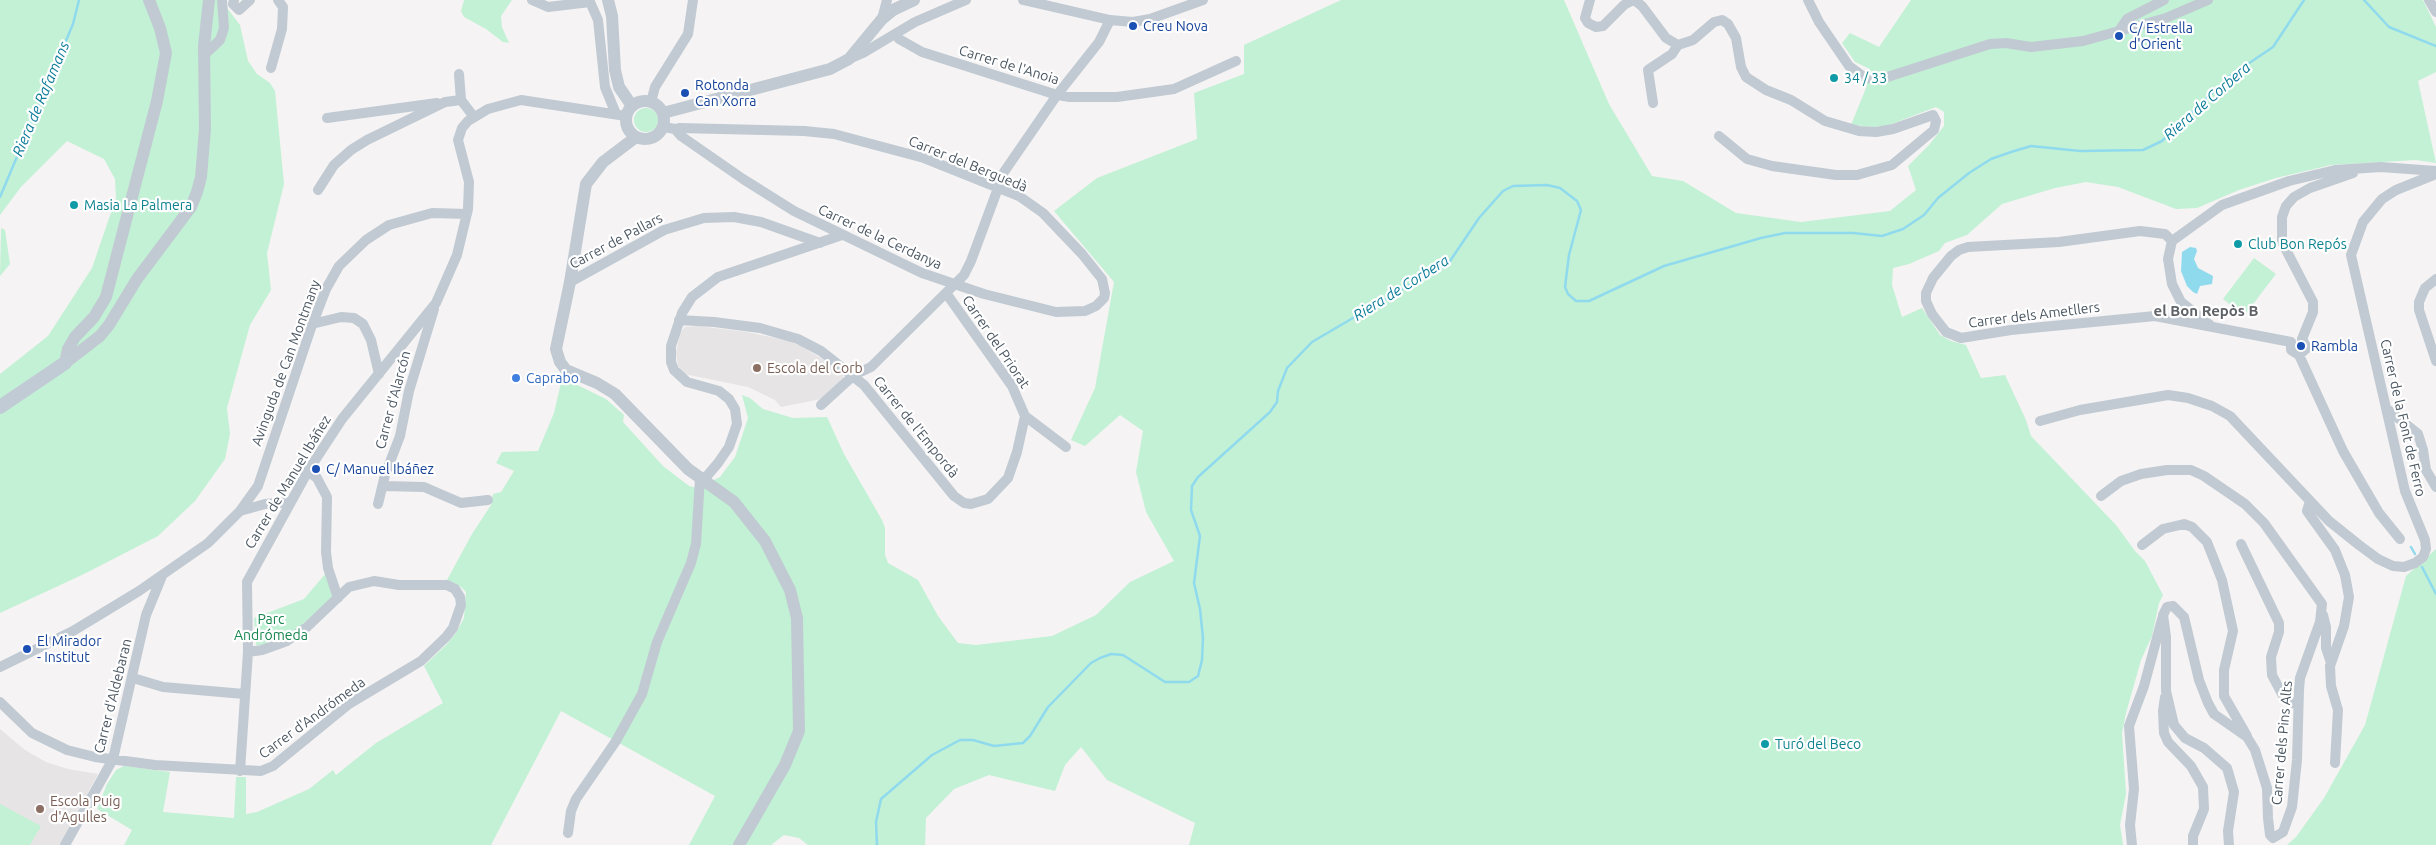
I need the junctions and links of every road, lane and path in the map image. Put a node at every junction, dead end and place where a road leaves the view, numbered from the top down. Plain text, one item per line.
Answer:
1 (149, 0) edge
2 (209, 0) edge
3 (222, 0) edge
4 (234, 0) edge
5 (250, 0) edge
6 (278, 0) edge
7 (532, 0) edge
8 (608, 0) edge
9 (693, 0) edge
10 (887, 0) edge
11 (966, 0) edge
12 (1023, 0) edge
13 (1203, 0) edge
14 (1590, 0) edge
15 (1633, 0) edge
16 (1808, 0) edge
17 (2164, 0) edge
18 (2208, 0) edge
19 (2430, 0) edge
20 (904, 1) edge
21 (2436, 12) edge
22 (882, 19) junction
23 (1110, 20) junction
24 (2118, 32) junction
25 (895, 34) junction
26 (1678, 45) junction
27 (204, 55) junction
28 (849, 59) junction
29 (1236, 61) dead end
30 (271, 68) dead end
31 (459, 74) dead end
32 (1057, 96) junction
33 (461, 100) junction
34 (651, 102) junction
35 (1653, 103) dead end
36 (441, 104) junction
37 (625, 112) junction
38 (663, 113) junction
39 (474, 117) junction
40 (327, 118) dead end
41 (676, 130) junction
42 (1719, 136) dead end
43 (636, 137) junction
44 (2381, 167) junction
45 (2436, 172) edge
46 (997, 188) junction
47 (318, 190) dead end
48 (467, 214) junction
49 (842, 235) junction
50 (2172, 241) junction
51 (820, 243) junction
52 (2436, 279) edge
53 (570, 282) junction
54 (954, 285) junction
55 (946, 293) junction
56 (1104, 298) joint
57 (436, 303) junction
58 (678, 320) junction
59 (312, 324) junction
60 (2213, 326) junction
61 (2302, 339) junction
62 (2291, 342) junction
63 (2299, 355) junction
64 (2436, 362) edge
65 (65, 363) junction
66 (379, 374) junction
67 (854, 375) junction
68 (821, 405) dead end
69 (0, 407) edge
70 (2387, 409) junction
71 (1025, 416) junction
72 (2040, 421) dead end
73 (1066, 447) dead end
74 (308, 471) junction
75 (700, 478) junction
76 (258, 486) junction
77 (383, 486) junction
78 (2436, 487) edge
79 (2101, 496) dead end
80 (488, 500) dead end
81 (2310, 501) junction
82 (290, 502) junction
83 (265, 504) junction
84 (378, 504) dead end
85 (240, 511) junction
86 (2400, 539) dead end
87 (2241, 544) dead end
88 (2142, 545) dead end
89 (162, 575) junction
90 (338, 598) junction
91 (2322, 612) junction
92 (2163, 616) junction
93 (248, 652) junction
94 (2331, 663) junction
95 (0, 667) edge
96 (133, 678) junction
97 (2166, 691) junction
98 (244, 694) junction
99 (0, 702) edge
100 (2298, 705) junction
101 (2247, 737) junction
102 (113, 759) junction
103 (2335, 763) dead end
104 (240, 771) junction
105 (568, 833) dead end
106 (66, 845) edge
107 (739, 845) edge
108 (2132, 845) edge
109 (2193, 845) edge
110 (2229, 845) edge

1 - 65 street
2 - 27 street
3 - 27 street
4 - 5 street
6 - 30 street
7 - 37 street
8 - 37 street
9 - 34 street
10 - 22 street
11 - 25 street
12 - 23 street
13 - 23 street
14 - 15 street
15 - 26 street
16 - 24 street
17 - 24 street
18 - 24 street
19 - 21 street
20 - 22 street
22 - 28 street
23 - 32 street
25 - 28 street
25 - 32 street, Carrer de l'Anoia
26 - 35 street
26 - 42 street
27 - 65 street
28 - 38 street
29 - 32 street, Carrer de l'Anoia
31 - 33 street
32 - 46 street
33 - 36 street
33 - 39 street
34 - 37 street
34 - 38 street
36 - 40 street
36 - 47 street
37 - 39 street
37 - 43 street
38 - 41 street
39 - 48 street
41 - 43 street
41 - 46 street, Carrer del Berguedà
41 - 49 street, Carrer de la Cerdanya
43 - 53 street
44 - 45 street
44 - 50 street
44 - 61 street
45 - 70 street, Carrer de la Font de Ferro
46 - 54 street
46 - 56 street, Carrer del Berguedà
48 - 57 street, Carrer de Manuel Ibáñez
48 - 59 street, Avinguda de Can Montmany
49 - 51 street
49 - 54 street, Carrer de la Cerdanya
50 - 60 street
50 - 60 street, Carrer dels Ametllers
51 - 53 street, Carrer de Pallars
51 - 58 street
52 - 64 street
53 - 75 street
54 - 55 street
54 - 56 street, Carrer de la Cerdanya
55 - 67 street
55 - 71 street, Carrer del Priorat
57 - 66 street, Carrer de Manuel Ibáñez
57 - 77 street, Carrer d'Alarcón
58 - 67 street, Carrer de l'Empordà
58 - 75 street
59 - 66 street
59 - 76 street, Avinguda de Can Montmany
60 - 62 street, Carrer dels Ametllers
61 - 62 street
61 - 63 street
62 - 63 street
63 - 86 street
65 - 69 main road
66 - 74 street, Carrer de Manuel Ibáñez
67 - 68 street
67 - 71 street, Carrer de l'Empordà
70 - 78 street
70 - 81 street, Carrer de la Font de Ferro
71 - 73 street, Carrer del Priorat
72 - 81 street, Carrer de la Font de Ferro
74 - 82 street, Carrer de Manuel Ibáñez
74 - 90 street
75 - 105 street
75 - 107 street
76 - 83 street
76 - 85 street, Avinguda de Can Montmany
77 - 80 street
77 - 84 street, Carrer d'Alarcón
79 - 91 street
81 - 94 street
82 - 83 street, Avinguda de Can Montmany
82 - 93 street, Carrer de Manuel Ibáñez
83 - 85 street, Avinguda de Can Montmany
85 - 89 street, Avinguda de Can Montmany
87 - 100 street
88 - 101 street
89 - 95 street, Avinguda de Can Montmany
89 - 96 street, Carrer d'Aldebaran
90 - 93 street, Carrer d'Andrómeda
90 - 104 street, Carrer d'Andrómeda
91 - 94 street
91 - 100 street, Carrer dels Pins Alts
92 - 97 street
92 - 101 street, Carrer dels Pins Alts
92 - 108 street
93 - 98 street, Carrer de Manuel Ibáñez
94 - 103 street
96 - 98 street
96 - 102 street, Carrer d'Aldebaran
97 - 109 street
97 - 110 street
98 - 104 street, Carrer de Manuel Ibáñez
99 - 102 street, Carrer d'Andrómeda
100 - 101 street, Carrer dels Pins Alts
102 - 104 street, Carrer d'Andrómeda
102 - 106 street, Carrer d'Aldebaran

